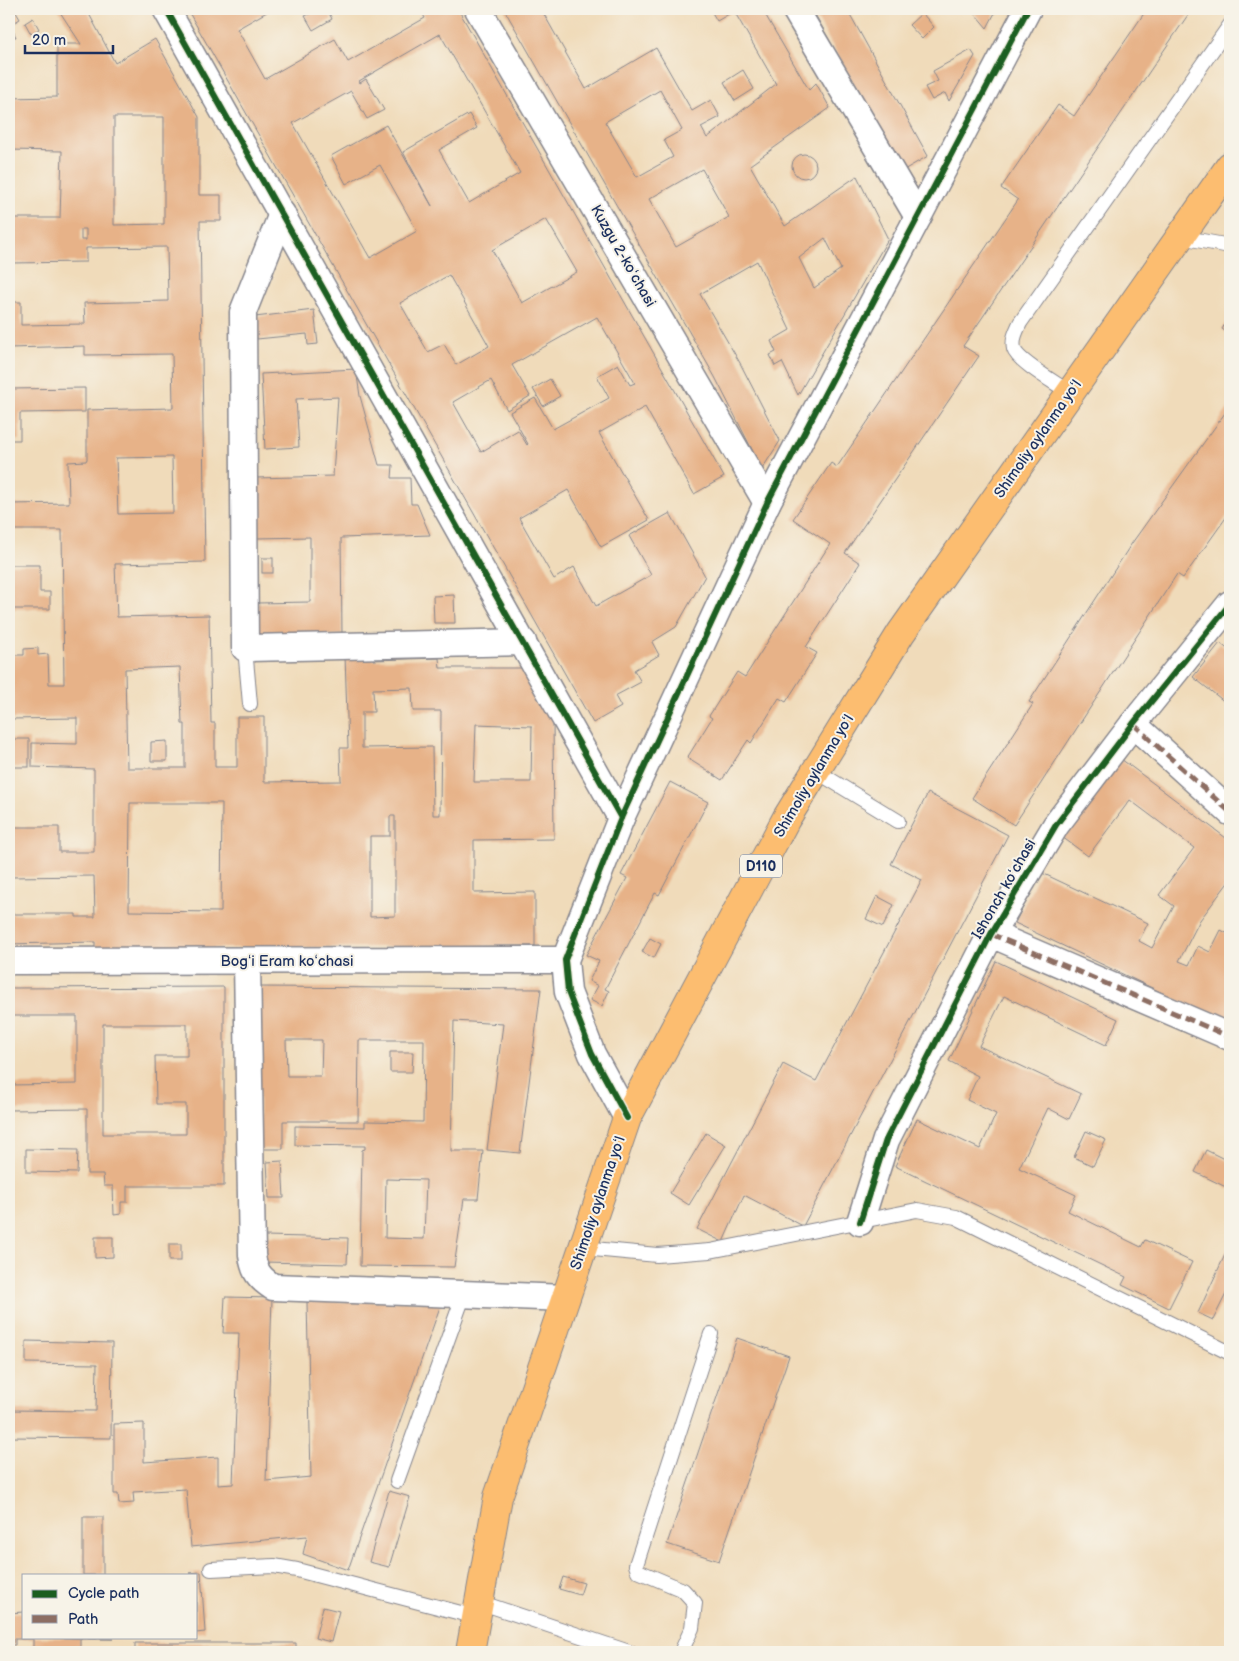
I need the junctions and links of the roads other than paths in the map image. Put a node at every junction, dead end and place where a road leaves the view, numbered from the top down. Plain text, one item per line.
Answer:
1 (166, 9) edge
2 (478, 9) edge
3 (795, 9) edge
4 (1028, 9) edge
5 (1230, 25) edge
6 (1230, 166) edge
7 (282, 214) junction
8 (918, 217) junction
9 (1180, 237) junction
10 (1230, 246) edge
11 (1070, 393) junction
12 (767, 503) junction
13 (1230, 604) edge
14 (523, 642) junction
15 (245, 648) junction
16 (250, 704) dead end
17 (1133, 724) junction
18 (816, 771) junction
19 (1230, 812) edge
20 (621, 818) junction
21 (898, 820) dead end
22 (991, 934) junction
23 (565, 960) junction
24 (9, 961) edge
25 (247, 962) junction
26 (1230, 1037) edge
27 (627, 1118) junction
28 (860, 1222) junction
29 (583, 1248) junction
30 (464, 1294) junction
31 (566, 1298) junction
32 (711, 1334) dead end
33 (1230, 1353) edge
34 (397, 1481) dead end
35 (211, 1569) dead end
36 (477, 1610) junction
37 (470, 1652) edge
38 (629, 1652) edge
39 (681, 1652) edge

1 - 7 street
2 - 12 street, Kuzgu 2-koʻchasi
3 - 8 street
4 - 8 street
5 - 11 lane
6 - 9 main road, Shimoliy aylanma yoʻl / D110
7 - 14 street
7 - 15 street
8 - 12 street
9 - 10 lane
9 - 11 main road, Shimoliy aylanma yoʻl / D110
11 - 18 main road, Shimoliy aylanma yoʻl / D110
12 - 20 street
13 - 17 street, Ishonch koʻchasi
14 - 15 street
14 - 20 street
15 - 16 lane
17 - 19 street
17 - 22 street, Ishonch koʻchasi
18 - 21 lane
18 - 27 main road, Shimoliy aylanma yoʻl / D110
20 - 23 street
22 - 26 street, Ishonch koʻchasi
22 - 28 street, Ishonch koʻchasi
23 - 25 street, Bogʻi Eram koʻchasi
23 - 27 street
24 - 25 street, Bogʻi Eram koʻchasi
25 - 30 street
27 - 29 main road, Shimoliy aylanma yoʻl / D110
28 - 29 lane
28 - 33 lane
29 - 31 main road, Shimoliy aylanma yoʻl / D110
30 - 31 street
30 - 34 lane
31 - 36 main road, Shimoliy aylanma yoʻl / D110
32 - 39 lane
35 - 36 lane
36 - 37 main road, Shimoliy aylanma yoʻl / D110
36 - 38 lane

